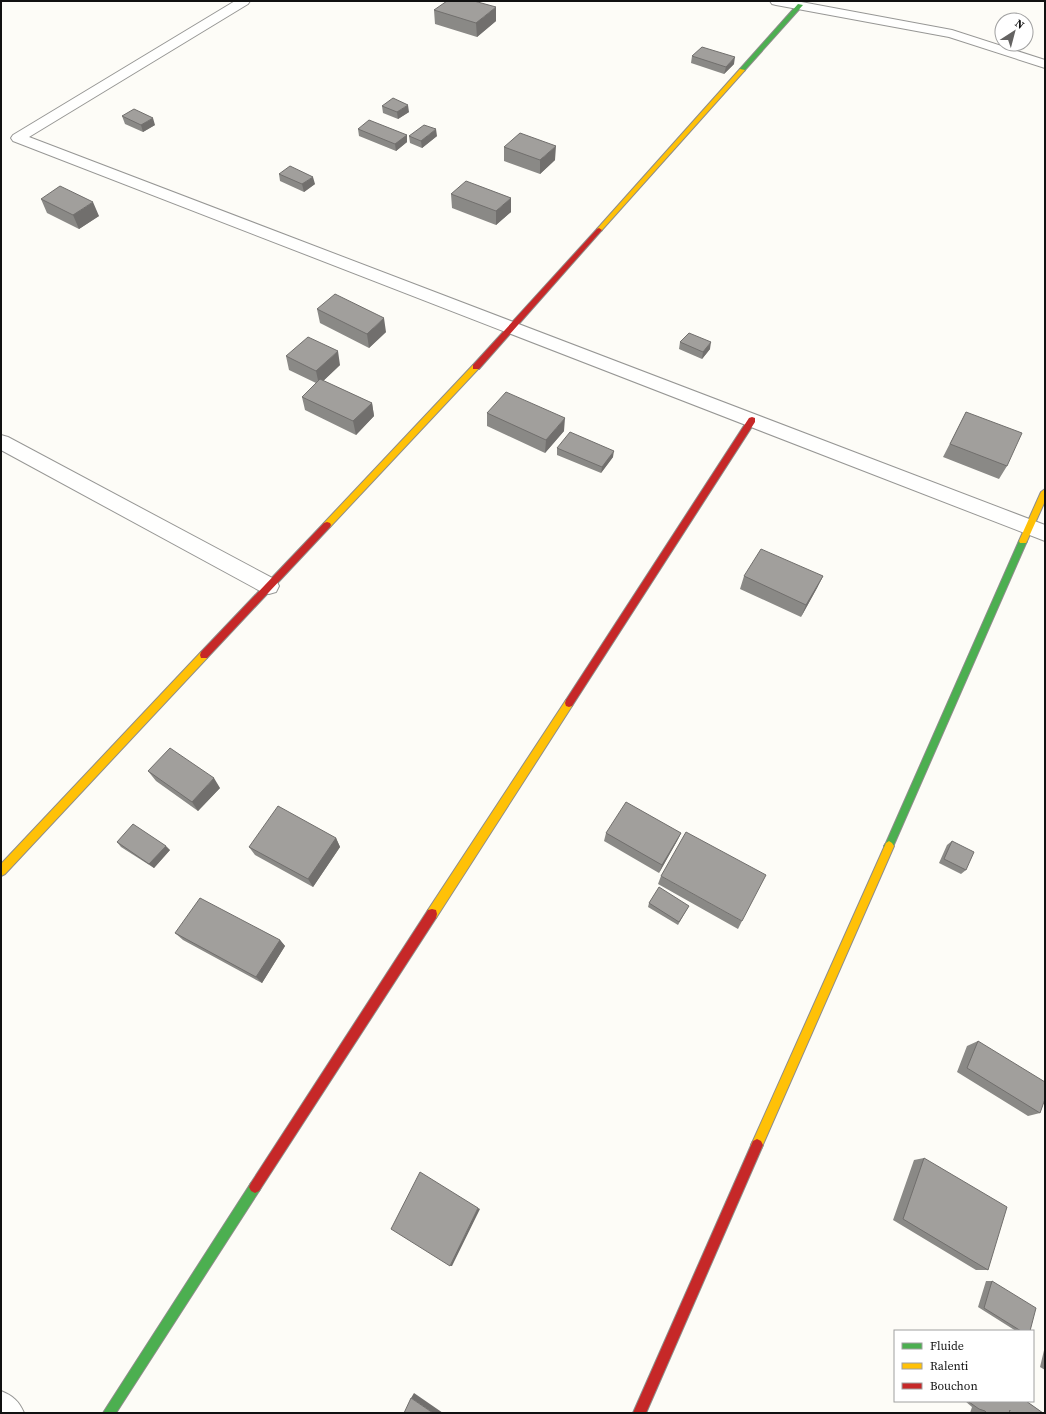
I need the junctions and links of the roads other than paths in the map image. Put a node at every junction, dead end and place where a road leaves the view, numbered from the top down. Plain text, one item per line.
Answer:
1 (244, 1) edge
2 (776, 1) edge
3 (800, 5) junction
4 (1045, 64) edge
5 (512, 328) junction
6 (752, 420) junction
7 (1, 442) edge
8 (1045, 492) edge
9 (1038, 530) edge
10 (269, 586) junction
11 (1, 871) edge
12 (1, 1407) edge
13 (8, 1413) edge
14 (109, 1413) edge
15 (639, 1413) edge

1 - 5 street
2 - 3 street
3 - 4 street
3 - 5 street
5 - 6 street
5 - 10 street
6 - 9 street
6 - 14 street
7 - 10 street
8 - 9 street
9 - 15 street
10 - 11 street
12 - 13 street

